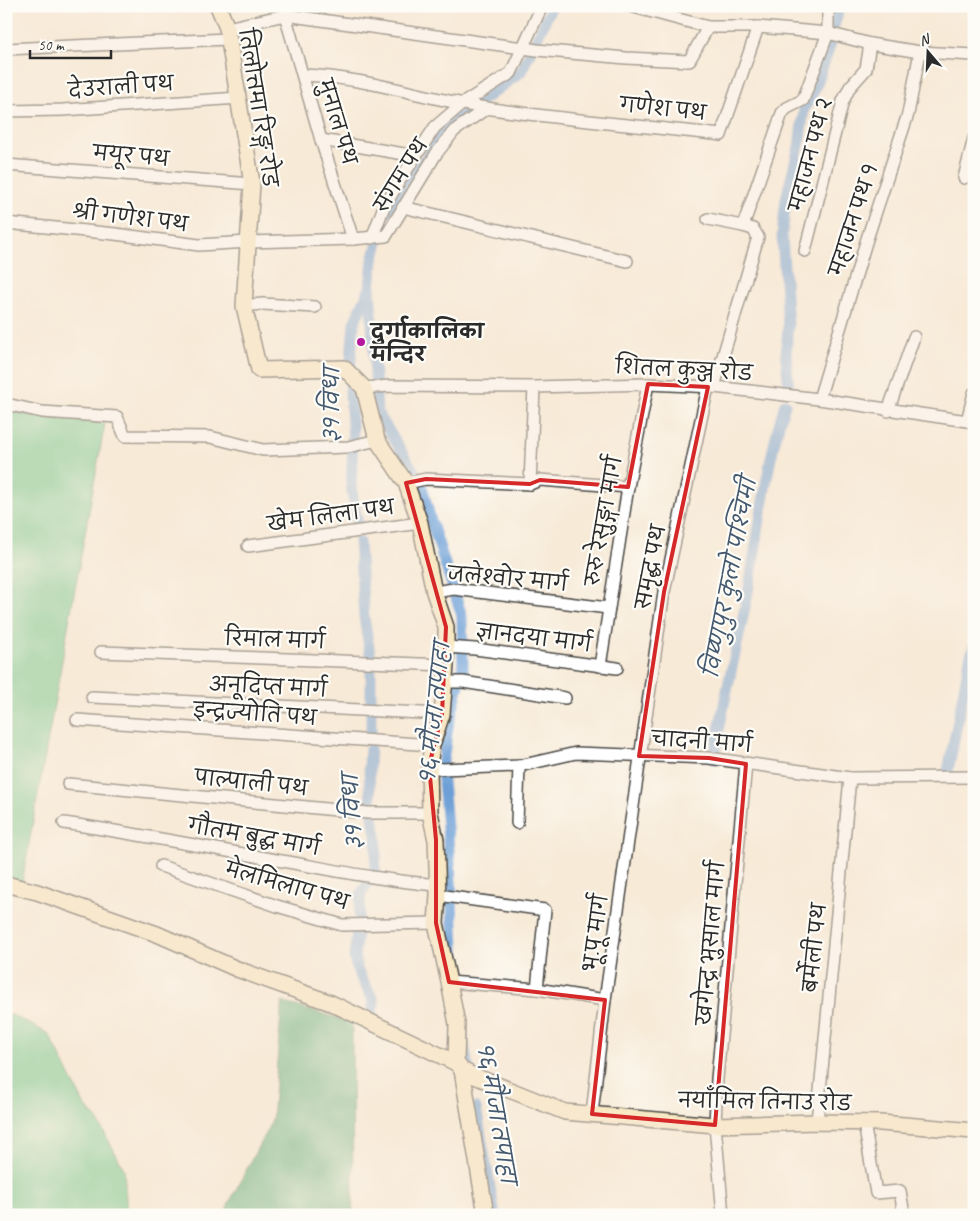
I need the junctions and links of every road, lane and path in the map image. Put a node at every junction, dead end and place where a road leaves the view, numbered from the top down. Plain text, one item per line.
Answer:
1 (218, 6) edge
2 (542, 6) edge
3 (630, 6) edge
4 (830, 6) edge
5 (284, 15) junction
6 (708, 27) junction
7 (758, 27) junction
8 (228, 34) junction
9 (828, 34) junction
10 (870, 44) junction
11 (524, 47) junction
12 (6, 49) edge
13 (920, 52) junction
14 (974, 55) edge
15 (303, 75) junction
16 (238, 98) junction
17 (462, 104) junction
18 (487, 108) junction
19 (6, 110) edge
20 (974, 138) edge
21 (321, 140) junction
22 (416, 156) junction
23 (6, 165) edge
24 (964, 178) dead end
25 (252, 184) junction
26 (403, 207) junction
27 (708, 219) dead end
28 (6, 223) edge
29 (743, 226) junction
30 (372, 238) junction
31 (354, 239) junction
32 (249, 242) junction
33 (806, 250) dead end
34 (627, 261) dead end
35 (244, 306) junction
36 (315, 307) dead end
37 (914, 337) dead end
38 (648, 384) junction
39 (364, 387) junction
40 (534, 387) junction
41 (711, 387) junction
42 (974, 394) edge
43 (819, 399) junction
44 (6, 404) edge
45 (888, 411) junction
46 (970, 421) edge
47 (377, 440) junction
48 (406, 483) junction
49 (530, 484) junction
50 (628, 488) junction
51 (420, 523) junction
52 (248, 546) dead end
53 (434, 592) junction
54 (608, 608) junction
55 (446, 648) junction
56 (101, 652) dead end
57 (446, 665) junction
58 (600, 666) junction
59 (617, 668) dead end
60 (445, 682) junction
61 (92, 697) dead end
62 (565, 698) dead end
63 (442, 714) junction
64 (77, 720) dead end
65 (432, 746) junction
66 (639, 756) junction
67 (746, 764) junction
68 (429, 766) junction
69 (519, 766) junction
70 (974, 777) edge
71 (850, 778) junction
72 (68, 784) dead end
73 (430, 813) junction
74 (517, 822) dead end
75 (64, 823) dead end
76 (161, 866) dead end
77 (6, 884) edge
78 (438, 890) junction
79 (436, 923) junction
80 (449, 982) junction
81 (537, 990) junction
82 (605, 1000) junction
83 (463, 1070) junction
84 (592, 1114) junction
85 (817, 1122) junction
86 (864, 1123) junction
87 (715, 1125) junction
88 (974, 1131) edge
89 (486, 1215) edge
90 (723, 1215) edge
91 (904, 1215) edge

1 - 8 street, तिलोत्तमा रिङ्ग रोड
2 - 11 street
3 - 6 street
4 - 9 street
5 - 8 street
5 - 11 street
5 - 15 street, मुनाल पथ
6 - 7 street
6 - 11 street
7 - 9 street
7 - 18 street, गणेश पथ
8 - 12 street
8 - 16 street, तिलोत्तमा रिङ्ग रोड
9 - 10 street
9 - 29 street
10 - 13 street
10 - 33 street, महाजन पथ २
11 - 17 street
13 - 14 street
13 - 43 street, महाजन पथ १
15 - 17 street
15 - 21 street, मुनाल पथ
16 - 19 street, देउराली पथ
16 - 25 street, तिलोत्तमा रिङ्ग रोड
17 - 18 street
17 - 22 street
18 - 26 street, संगम पथ
20 - 24 street
21 - 22 street
21 - 31 street, मुनाल पथ
22 - 30 street
23 - 25 street, मयूर पथ
25 - 32 street, तिलोत्तमा रिङ्ग रोड
26 - 30 street, संगम पथ
26 - 34 street
27 - 29 street
28 - 32 street, श्री गणेश पथ
29 - 41 street, समृद्ध पथ
30 - 31 street, संगम पथ
31 - 32 street, संगम पथ
32 - 35 street, तिलोत्तमा रिङ्ग रोड
35 - 36 street
35 - 39 street, तिलोत्तमा रिङ्ग रोड
37 - 45 street
38 - 40 street, शितल कुञ्ज रोड
38 - 41 street, शितल कुञ्ज रोड
38 - 50 street, रुरु रेसुङ्गा मार्ग
39 - 40 street, शितल कुञ्ज रोड
39 - 47 street
40 - 49 street
41 - 43 street, शितल कुञ्ज रोड
41 - 66 street, समृद्ध पथ
42 - 46 street
43 - 45 street, शितल कुञ्ज रोड
44 - 47 street
45 - 46 street, शितल कुञ्ज रोड
47 - 48 street
48 - 49 street
48 - 51 street
49 - 50 street
50 - 54 street, रुरु रेसुङ्गा मार्ग
51 - 52 street, खेम लिला पथ
51 - 53 street
53 - 54 street, जलेश्वोर मार्ग
53 - 55 street
54 - 58 street, रुरु रेसुङ्गा मार्ग
55 - 57 street
55 - 58 street, ज्ञानदया मार्ग
56 - 57 street, रिमाल मार्ग
57 - 60 street
58 - 59 street, ज्ञानदया मार्ग
60 - 62 street
60 - 63 street
61 - 63 street, अनूदिप्त मार्ग
63 - 65 street
64 - 65 street, इन्द्रज्योति पथ
65 - 68 street
66 - 67 street, चादनी मार्ग
66 - 69 street, चादनी मार्ग
66 - 82 street, भू.पू मार्ग
67 - 71 street, चादनी मार्ग
67 - 87 street, खगेन्द्र भुसाल मार्ग
68 - 69 street, चादनी मार्ग
68 - 73 street
69 - 74 street
70 - 71 street, चादनी मार्ग
71 - 85 street, बर्मेली पथ
72 - 73 street, पाल्पाली पथ
73 - 78 street
75 - 78 street, गौतम बुद्ध मार्ग
76 - 79 street, मेलमिलाप पथ
77 - 83 street, नयाँमिल तिनाउ रोड
78 - 79 street
78 - 81 street, गौतम बुद्ध मार्ग
79 - 80 street
80 - 81 street
80 - 83 street
81 - 82 street
82 - 84 street, भू.पू मार्ग
83 - 84 street, नयाँमिल तिनाउ रोड
83 - 89 street
84 - 87 street, नयाँमिल तिनाउ रोड
85 - 86 street, नयाँमिल तिनाउ रोड
85 - 87 street, नयाँमिल तिनाउ रोड
86 - 88 street, नयाँमिल तिनाउ रोड
86 - 91 street
87 - 90 street, खगेन्द्र भुसाल मार्ग

